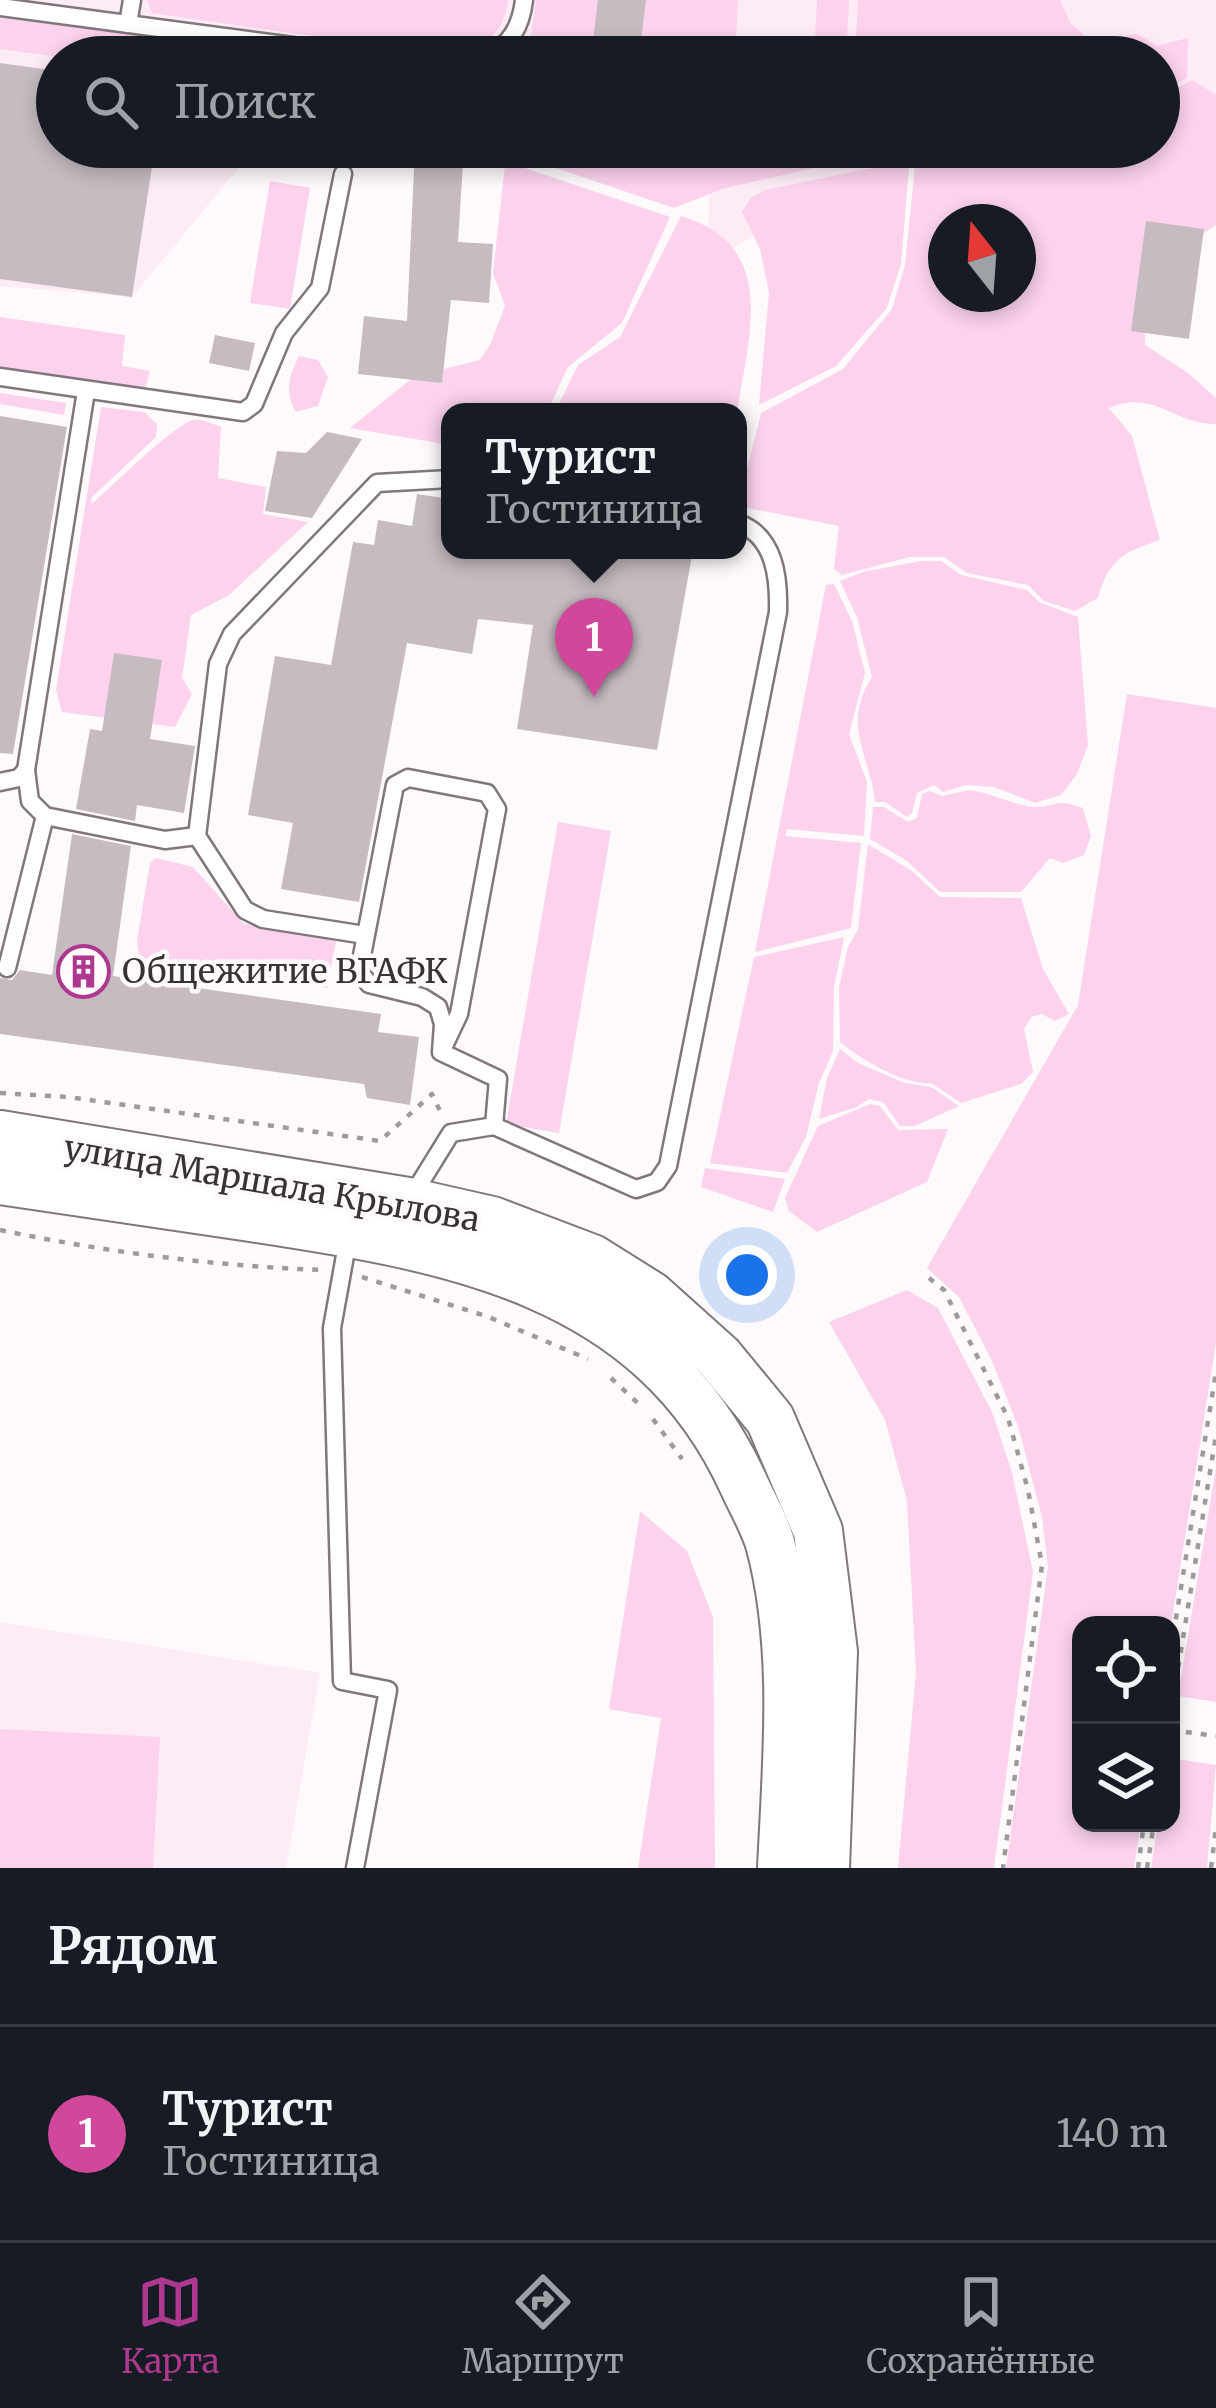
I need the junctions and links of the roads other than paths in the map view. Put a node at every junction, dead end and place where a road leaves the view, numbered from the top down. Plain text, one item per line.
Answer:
1 (132, 0) edge
2 (524, 0) edge
3 (0, 7) edge
4 (128, 24) junction
5 (218, 36) edge
6 (513, 36) edge
7 (343, 174) dead end
8 (0, 377) edge
9 (86, 391) junction
10 (441, 479) edge
11 (747, 526) edge
12 (26, 770) junction
13 (0, 782) edge
14 (45, 816) junction
15 (197, 836) junction
16 (365, 935) junction
17 (6, 942) edge
18 (7, 968) dead end
19 (441, 1052) junction
20 (494, 1126) junction
21 (0, 1137) edge
22 (0, 1177) edge
23 (408, 1202) junction
24 (345, 1251) junction
25 (356, 1868) edge
26 (782, 1868) edge
27 (825, 1868) edge

1 - 4 lane
2 - 6 lane
3 - 4 lane
4 - 5 lane
7 - 9 lane
8 - 9 lane
9 - 12 lane
10 - 15 lane
11 - 20 lane
12 - 13 lane
12 - 14 lane
14 - 15 lane
14 - 17 lane
15 - 16 lane
16 - 19 lane
16 - 19 lane
17 - 18 lane
19 - 20 lane
20 - 23 lane
21 - 22 main road
21 - 23 main road, улица Маршала Крылова
22 - 24 main road, улица Маршала Крылова
23 - 27 main road, улица Маршала Крылова
24 - 25 lane
24 - 26 main road, улица Маршала Крылова

